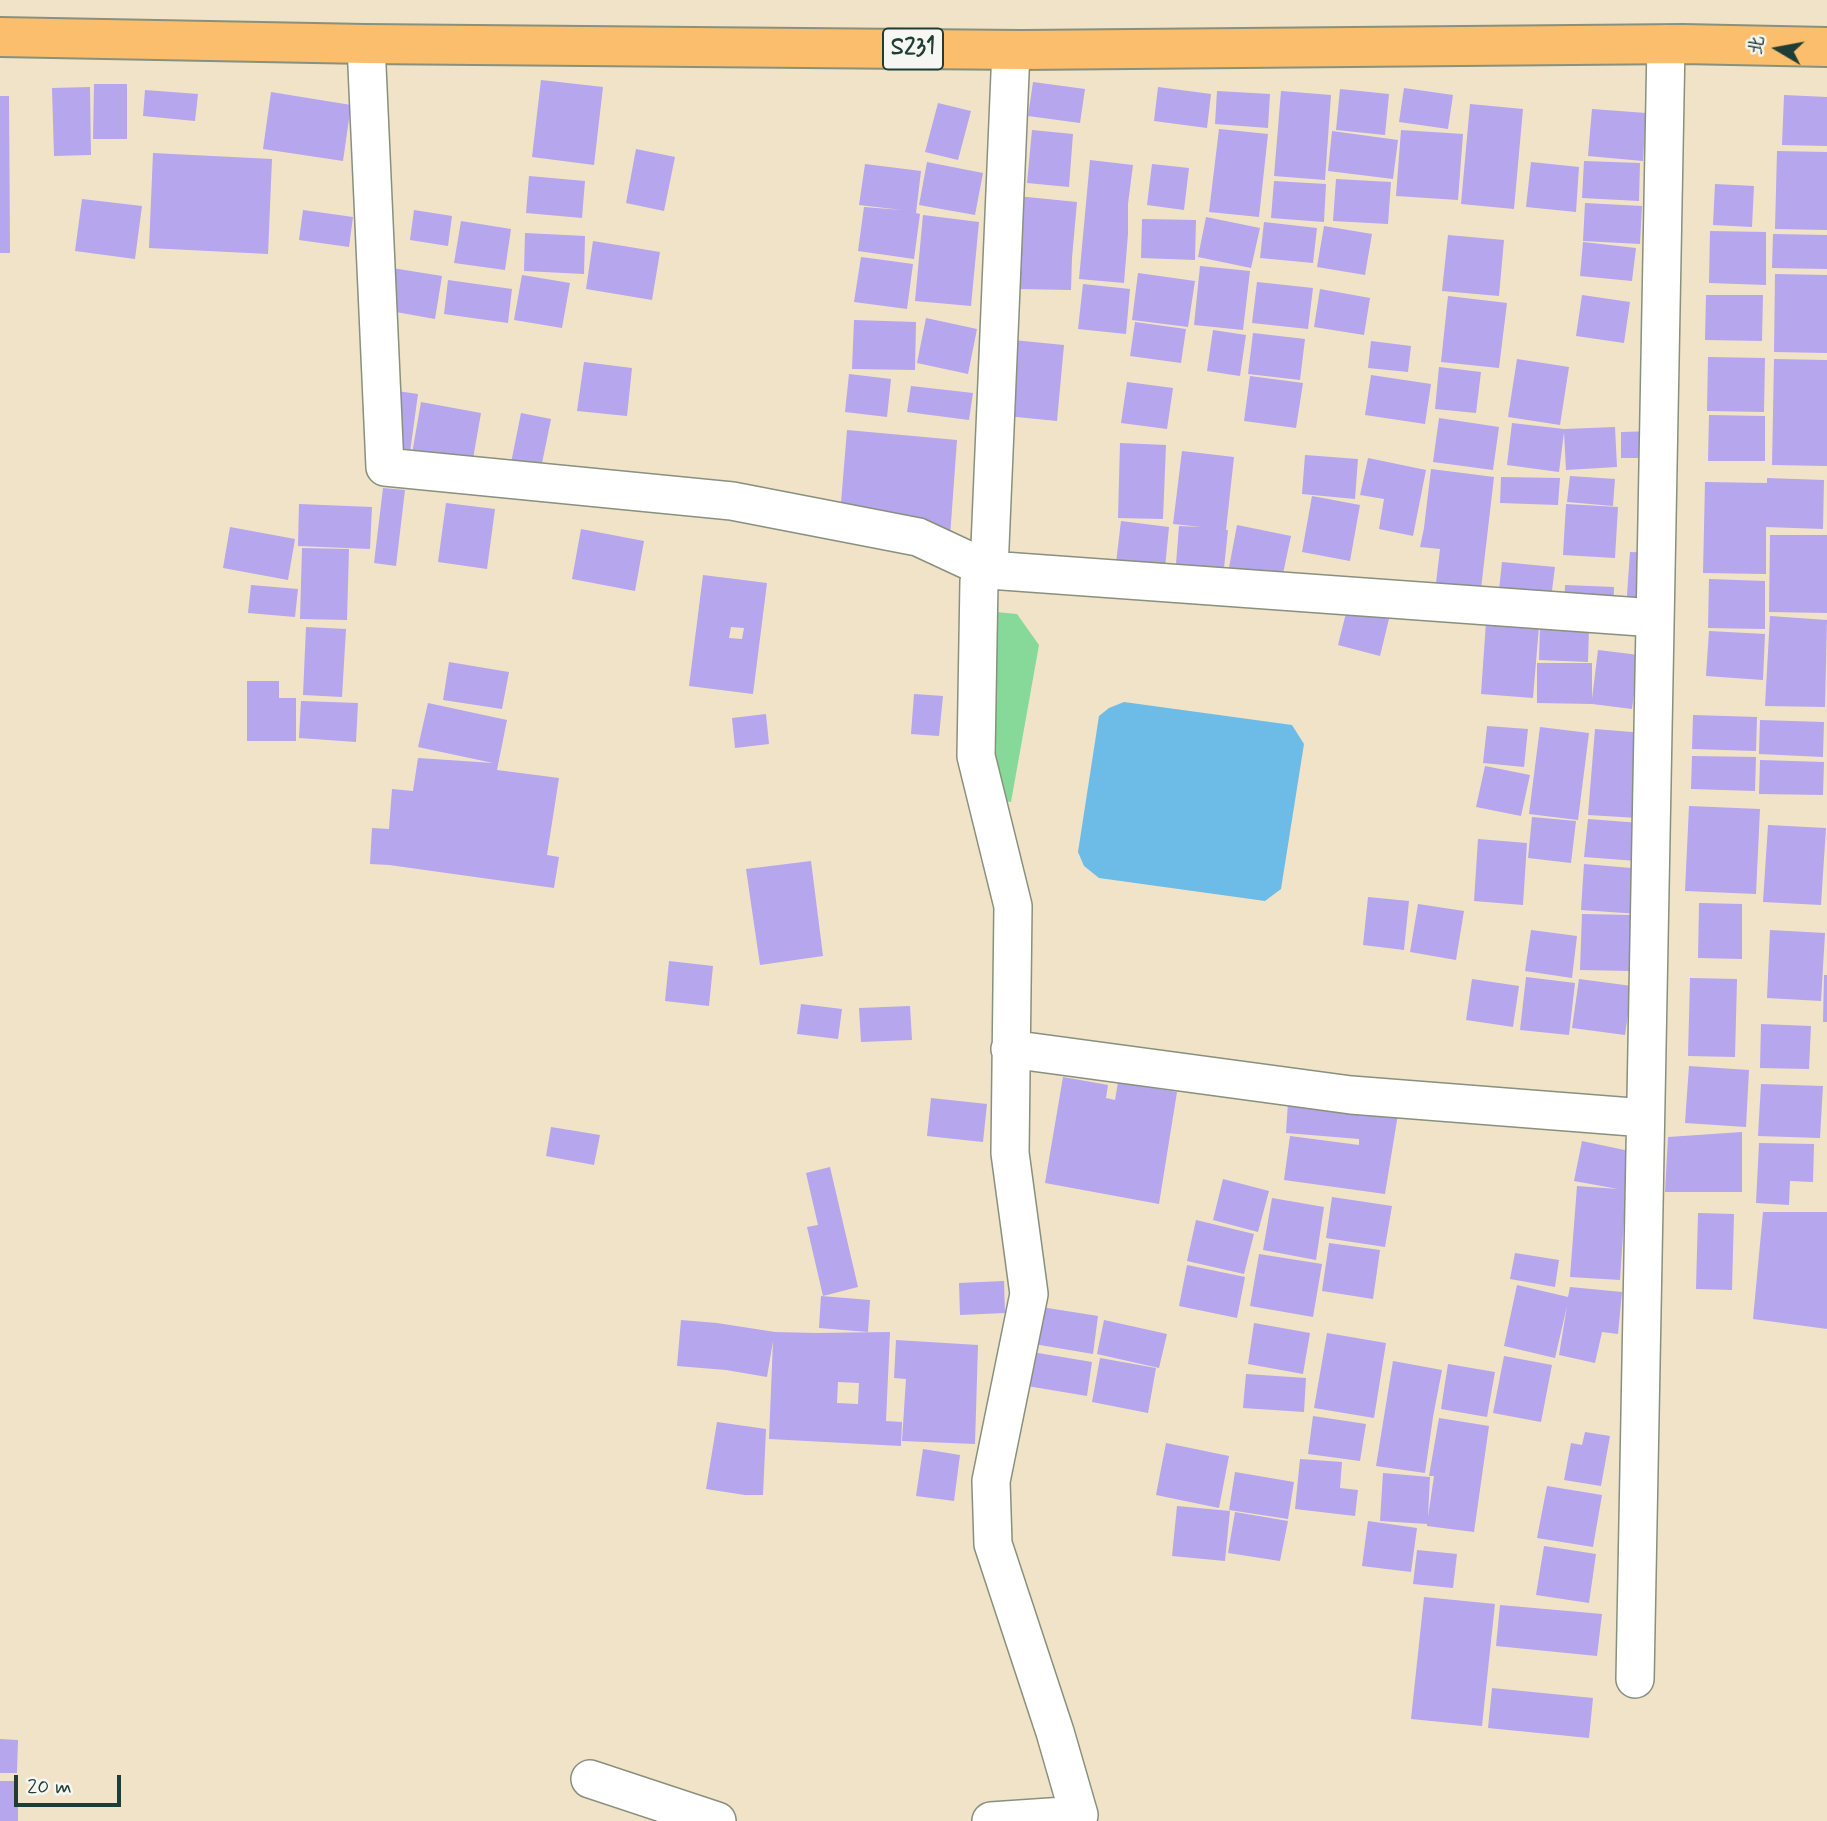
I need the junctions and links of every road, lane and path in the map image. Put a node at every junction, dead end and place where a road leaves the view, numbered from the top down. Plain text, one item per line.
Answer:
1 (0, 37) edge
2 (366, 44) junction
3 (1666, 44) junction
4 (1827, 47) edge
5 (1011, 50) junction
6 (989, 570) junction
7 (1655, 618) junction
8 (1010, 1049) junction
9 (1645, 1118) junction
10 (1635, 1679) dead end
11 (590, 1779) dead end
12 (717, 1821) edge
13 (991, 1821) edge

1 - 2 main road, S231
2 - 5 main road, S231
2 - 6 street
3 - 4 main road, S231
3 - 5 main road, S231
3 - 7 street
5 - 6 street
6 - 7 street
6 - 8 street
7 - 9 street
8 - 9 street
8 - 13 street
9 - 10 street
11 - 12 street

